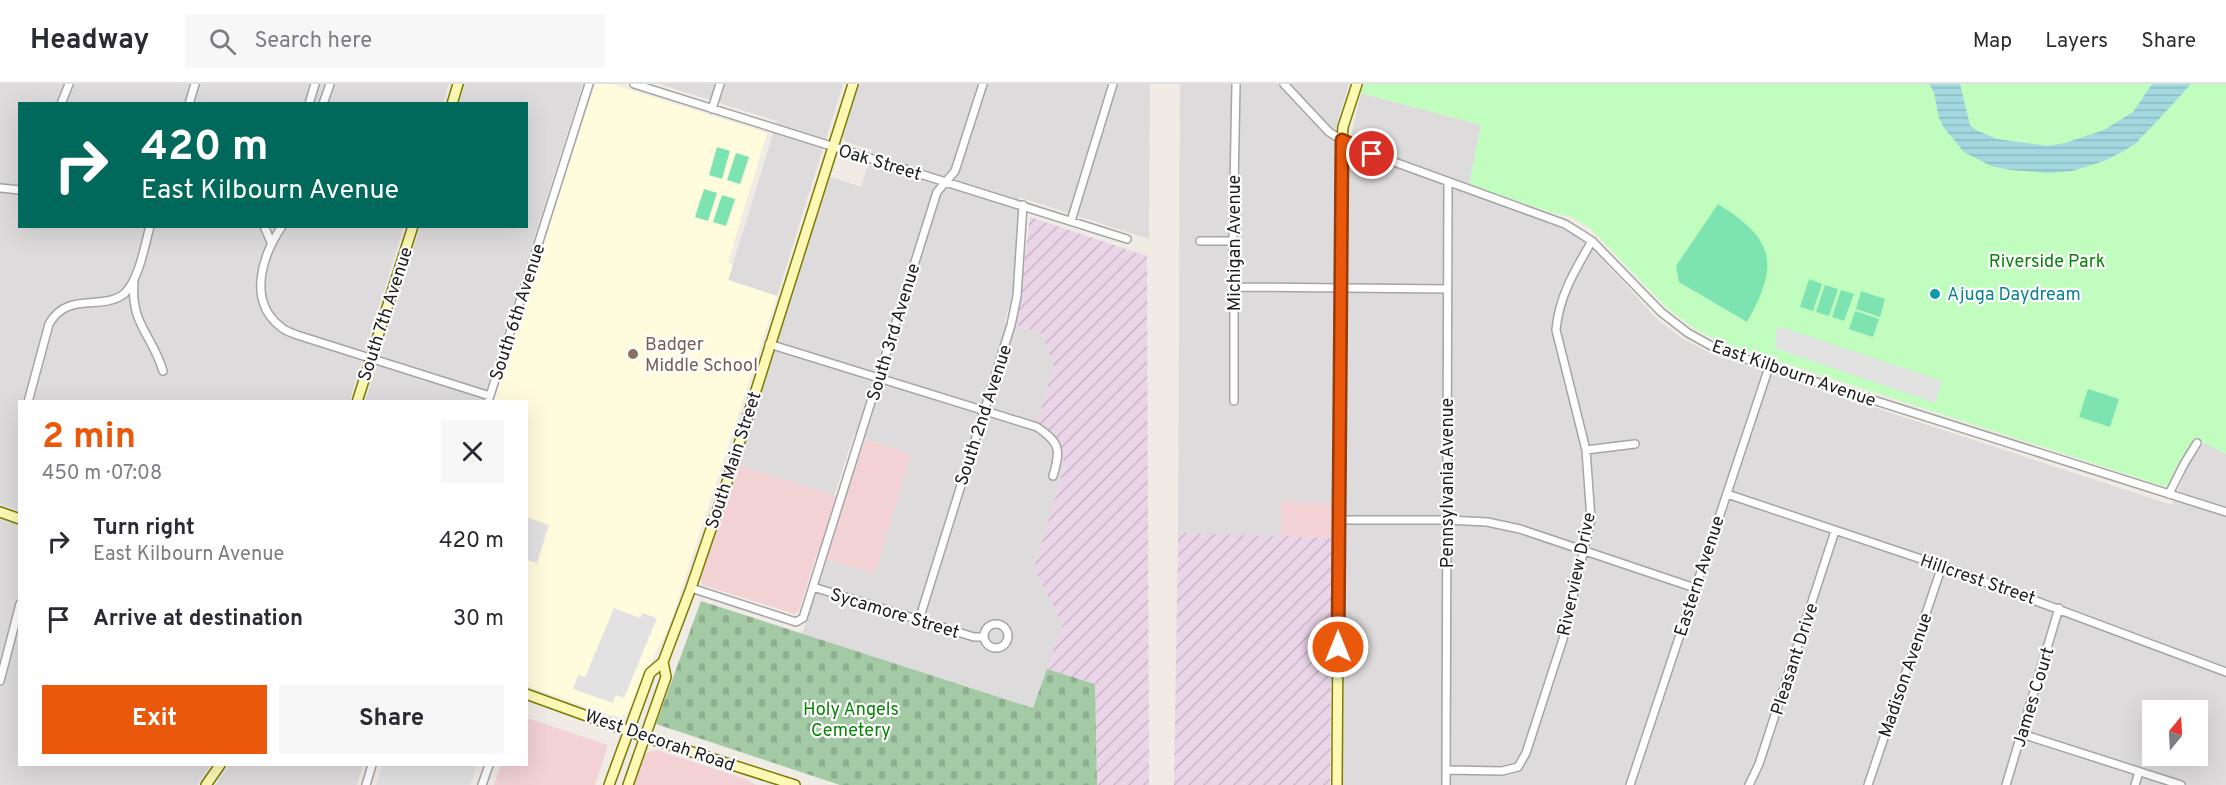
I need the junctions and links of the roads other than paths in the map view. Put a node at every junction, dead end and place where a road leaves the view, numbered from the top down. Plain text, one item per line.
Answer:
1 (69, 84) edge
2 (195, 84) edge
3 (315, 84) edge
4 (330, 84) edge
5 (458, 84) edge
6 (589, 84) edge
7 (634, 84) edge
8 (720, 84) edge
9 (853, 84) edge
10 (983, 84) edge
11 (1113, 84) edge
12 (1236, 84) edge
13 (1284, 84) edge
14 (1357, 84) edge
15 (63, 102) edge
16 (190, 102) edge
17 (310, 102) edge
18 (324, 102) edge
19 (453, 102) edge
20 (712, 109) junction
21 (1342, 140) junction
22 (833, 148) junction
23 (946, 182) junction
24 (1448, 182) junction
25 (0, 188) edge
26 (18, 190) edge
27 (1023, 205) junction
28 (1071, 221) junction
29 (149, 228) edge
30 (281, 228) edge
31 (412, 228) edge
32 (269, 230) edge
33 (1127, 239) dead end
34 (1200, 241) dead end
35 (1233, 241) junction
36 (1592, 241) junction
37 (272, 242) junction
38 (134, 278) junction
39 (1234, 287) junction
40 (1340, 287) junction
41 (1447, 289) junction
42 (769, 344) junction
43 (371, 359) junction
44 (1769, 367) junction
45 (163, 370) dead end
46 (878, 378) junction
47 (489, 399) edge
48 (29, 400) edge
49 (358, 400) edge
50 (1234, 401) dead end
51 (984, 410) junction
52 (2197, 443) dead end
53 (1635, 444) dead end
54 (1586, 450) junction
55 (1053, 476) dead end
56 (1727, 494) junction
57 (2169, 494) junction
58 (0, 512) edge
59 (2226, 512) edge
60 (18, 518) edge
61 (1339, 519) junction
62 (1448, 520) junction
63 (1835, 531) junction
64 (1582, 551) junction
65 (1942, 566) junction
66 (813, 587) junction
67 (691, 588) junction
68 (1695, 588) junction
69 (2059, 608) junction
70 (18, 612) edge
71 (919, 620) junction
72 (984, 637) dead end
73 (663, 662) junction
74 (2226, 672) edge
75 (0, 681) edge
76 (528, 695) edge
77 (628, 730) junction
78 (2022, 734) junction
79 (645, 737) junction
80 (219, 766) edge
81 (372, 766) edge
82 (489, 766) edge
83 (1446, 770) junction
84 (2139, 772) junction
85 (766, 781) edge
86 (206, 785) edge
87 (366, 785) edge
88 (482, 785) edge
89 (609, 785) edge
90 (628, 785) edge
91 (795, 785) edge
92 (1337, 785) edge
93 (1446, 785) edge
94 (1630, 785) edge
95 (1749, 785) edge
96 (1868, 785) edge
97 (2006, 785) edge
98 (2135, 785) edge
99 (2181, 785) edge

1 - 15 street
2 - 16 street
3 - 17 street
4 - 18 street
5 - 19 street
6 - 47 street, South 6th Avenue
7 - 20 street, Oak Street
8 - 20 street
9 - 22 street, South Main Street
10 - 23 street, South 3rd Avenue
11 - 28 street
12 - 35 street, Michigan Avenue
13 - 21 street, East Kilbourn Avenue
14 - 21 street
20 - 22 street, Oak Street
21 - 24 street, East Kilbourn Avenue
21 - 40 street
22 - 23 street, Oak Street
22 - 42 street, South Main Street
23 - 27 street, Oak Street
23 - 46 street, South 3rd Avenue
24 - 36 street, East Kilbourn Avenue
24 - 41 street, Pennsylvania Avenue
25 - 26 street
27 - 28 street, Oak Street
27 - 51 street, South 2nd Avenue
28 - 33 street, Oak Street
29 - 38 street
30 - 37 street
31 - 43 street, South 7th Avenue
32 - 37 street
34 - 35 street
35 - 39 street, Michigan Avenue
36 - 44 street, East Kilbourn Avenue
36 - 54 street, Riverview Drive
37 - 43 street
38 - 45 street
38 - 48 street
39 - 40 street
39 - 50 street, Michigan Avenue
40 - 41 street
40 - 61 street
41 - 62 street, Pennsylvania Avenue
42 - 46 street
42 - 67 street, South Main Street
43 - 47 street
43 - 49 street, South 7th Avenue
44 - 56 street, Eastern Avenue
44 - 57 street, East Kilbourn Avenue
46 - 51 street
46 - 66 street, South 3rd Avenue
51 - 55 street
51 - 71 street, South 2nd Avenue
52 - 57 street
53 - 54 street
54 - 64 street, Riverview Drive
56 - 63 street, Hillcrest Street
56 - 68 street, Eastern Avenue
57 - 59 street, East Kilbourn Avenue
58 - 60 street
61 - 62 street
61 - 92 street
62 - 64 street
62 - 83 street, Pennsylvania Avenue
63 - 65 street, Hillcrest Street
63 - 95 street, Pleasant Drive
64 - 68 street
64 - 83 street, Riverview Drive
65 - 69 street, Hillcrest Street
65 - 96 street, Madison Avenue
66 - 67 street, Sycamore Street
66 - 71 street, Sycamore Street
67 - 73 street, South Main Street
68 - 94 street, Eastern Avenue
69 - 74 street, Hillcrest Street
69 - 78 street, James Court
70 - 75 street
71 - 72 street, Sycamore Street
73 - 77 street, South Main Street
73 - 79 street, South Main Street
76 - 77 street, West Decorah Road
77 - 79 street, West Decorah Road
77 - 89 street, South Main Street
78 - 84 street
78 - 97 street, James Court
79 - 85 street, West Decorah Road
79 - 90 street, South Main Street
80 - 86 street
81 - 87 street
82 - 88 street
83 - 93 street, Pennsylvania Avenue
84 - 98 street
84 - 99 street
85 - 91 street, West Decorah Road

